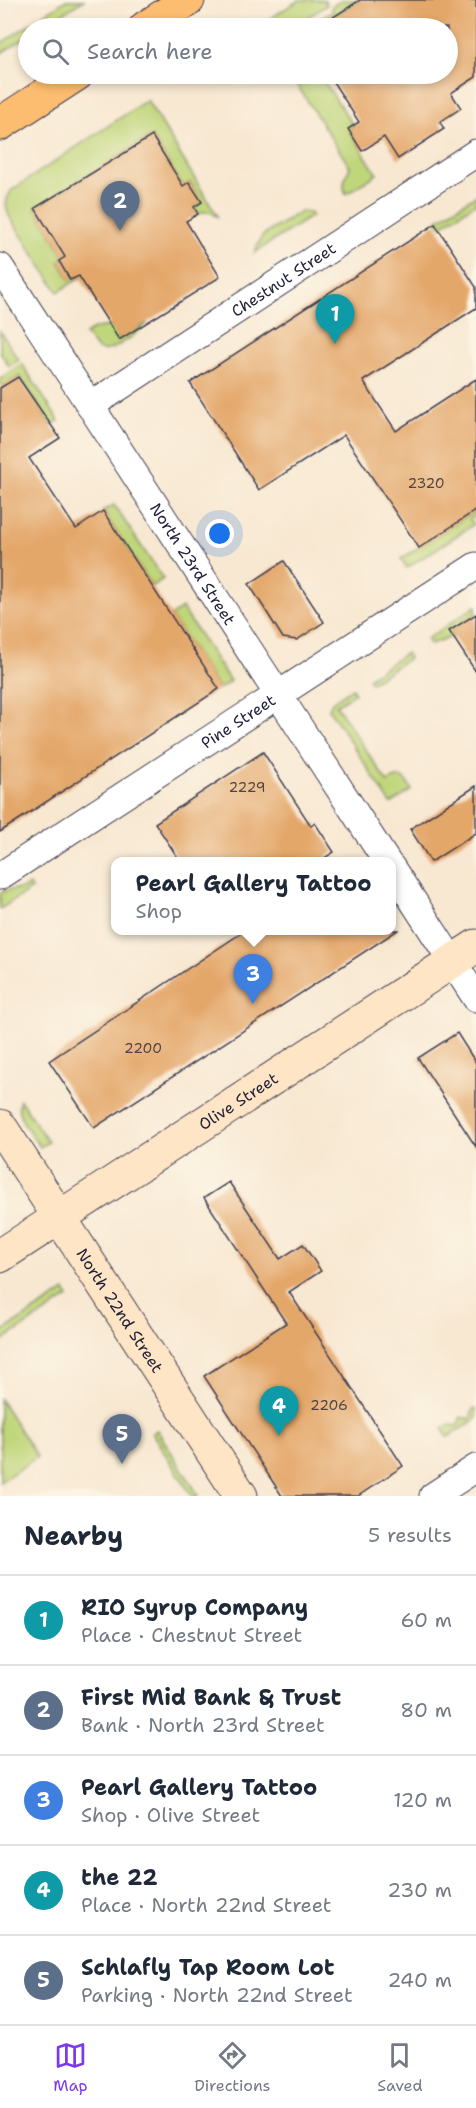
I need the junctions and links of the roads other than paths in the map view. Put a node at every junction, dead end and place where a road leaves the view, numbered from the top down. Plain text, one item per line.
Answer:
1 (188, 0) edge
2 (160, 18) edge
3 (62, 84) edge
4 (0, 124) edge
5 (476, 153) edge
6 (0, 267) edge
7 (90, 406) junction
8 (476, 566) edge
9 (279, 695) junction
10 (384, 857) edge
11 (396, 873) edge
12 (0, 876) edge
13 (464, 954) edge
14 (476, 998) edge
15 (0, 1126) edge
16 (58, 1218) junction
17 (0, 1256) edge
18 (476, 1468) edge
19 (241, 1496) edge
20 (433, 1496) edge

1 - 2 main road
3 - 4 main road
5 - 7 street, Chestnut Street
6 - 7 street, North 23rd Street
7 - 9 street, North 23rd Street
8 - 9 street, Pine Street
9 - 10 street, North 23rd Street
9 - 12 street, Pine Street
11 - 13 street
13 - 14 street
13 - 16 main road, Olive Street
15 - 16 main road, North 22nd Street
16 - 17 main road, Olive Street
16 - 19 main road, North 22nd Street
18 - 20 street

